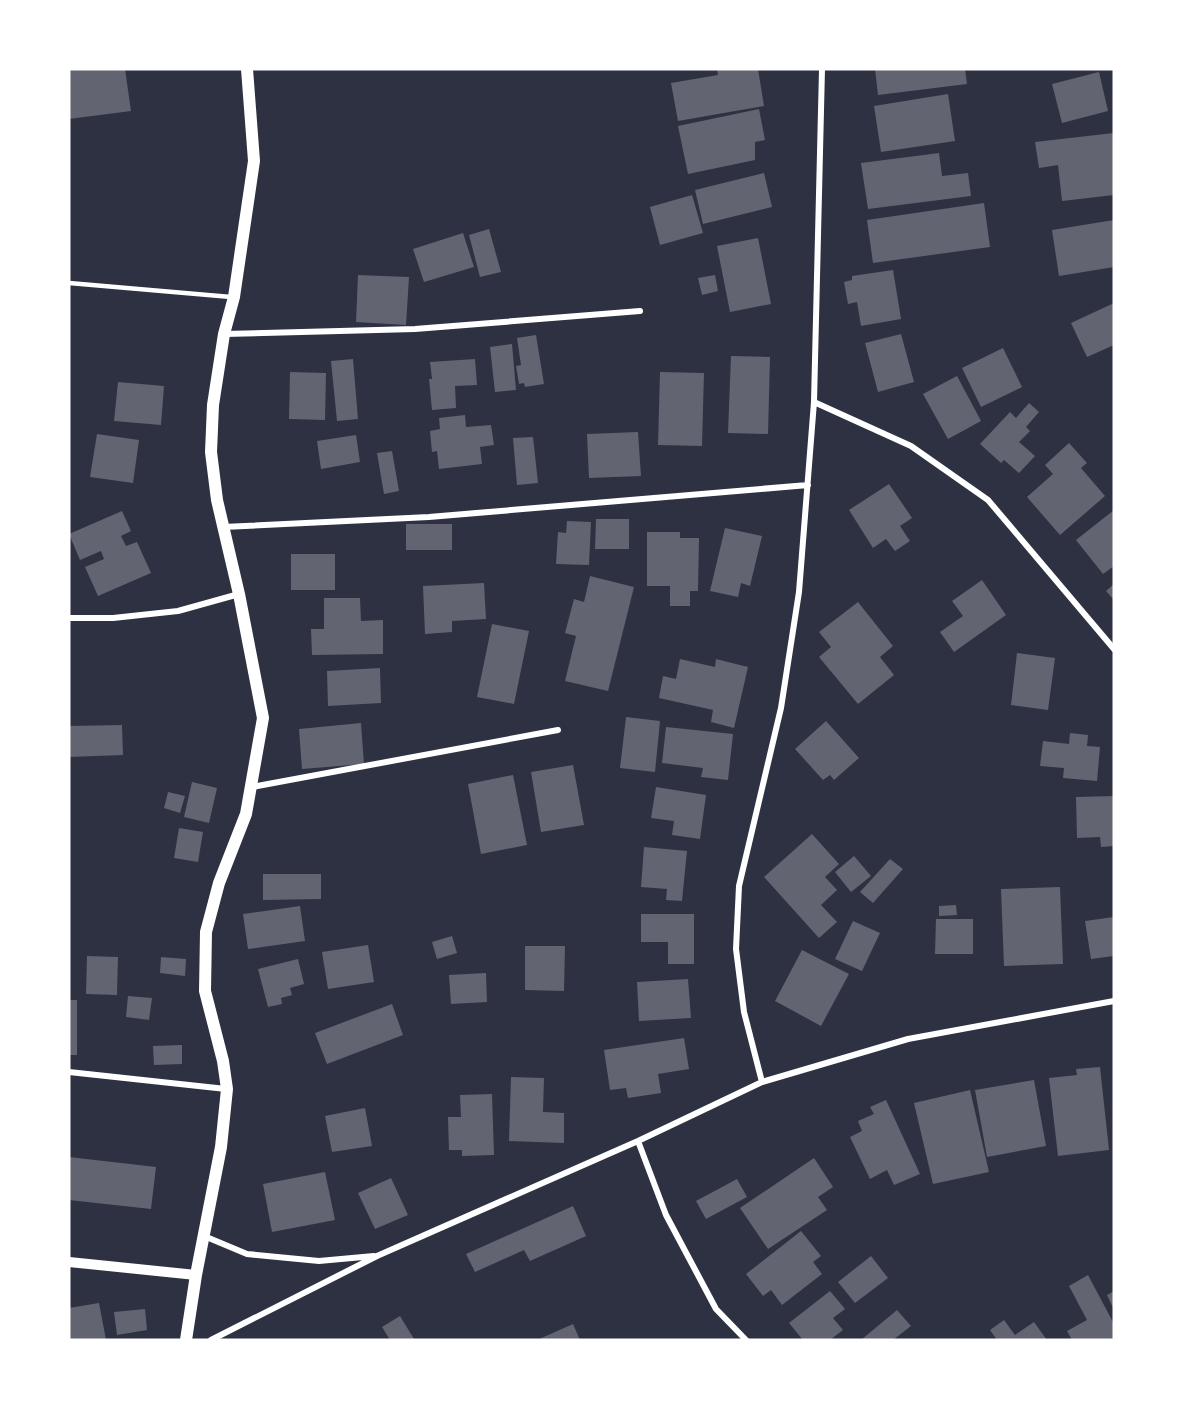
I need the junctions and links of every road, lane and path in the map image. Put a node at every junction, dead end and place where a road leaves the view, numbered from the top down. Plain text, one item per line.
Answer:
1 (247, 69) edge
2 (822, 69) edge
3 (69, 283) edge
4 (234, 297) junction
5 (640, 311) dead end
6 (224, 334) junction
7 (814, 402) junction
8 (808, 485) junction
9 (223, 527) junction
10 (239, 594) junction
11 (69, 618) edge
12 (1114, 649) edge
13 (558, 730) dead end
14 (251, 787) junction
15 (1114, 1001) edge
16 (69, 1072) edge
17 (762, 1082) junction
18 (227, 1089) junction
19 (638, 1141) junction
20 (204, 1236) junction
21 (377, 1256) junction
22 (69, 1262) edge
23 (196, 1275) junction
24 (186, 1340) edge
25 (211, 1340) edge
26 (746, 1340) edge

1 - 4 main road
2 - 7 street
3 - 4 lane
4 - 6 main road
5 - 6 street
6 - 9 main road
7 - 8 street
7 - 12 street
8 - 9 street
8 - 17 street
9 - 10 main road
10 - 11 street
10 - 14 main road
13 - 14 street
14 - 18 main road
15 - 17 street
16 - 18 street
17 - 19 street
18 - 20 main road
19 - 21 street
19 - 26 street
20 - 21 street
20 - 23 main road
21 - 25 street
22 - 23 street
23 - 24 main road

